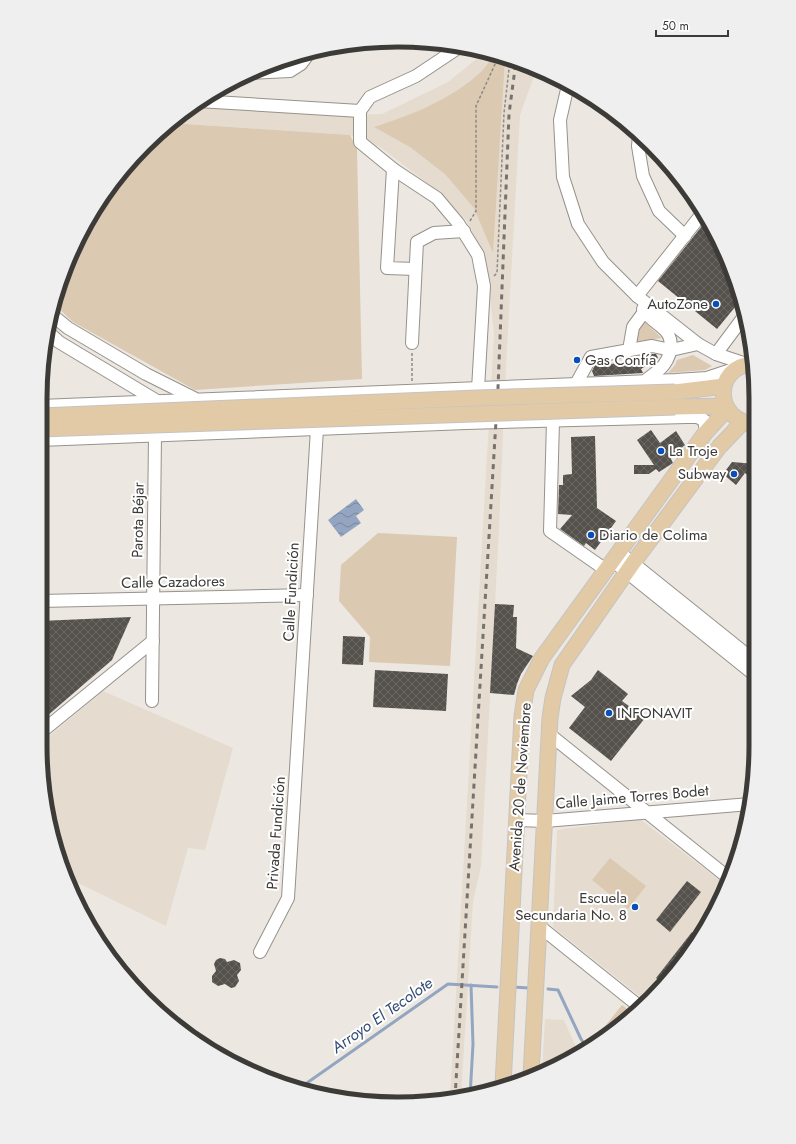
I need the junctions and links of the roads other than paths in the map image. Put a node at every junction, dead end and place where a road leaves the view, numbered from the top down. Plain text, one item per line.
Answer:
1 (453, 52) edge
2 (304, 60) edge
3 (269, 72) edge
4 (567, 90) edge
5 (210, 102) edge
6 (360, 111) junction
7 (638, 143) edge
8 (393, 169) junction
9 (699, 218) edge
10 (464, 231) junction
11 (685, 236) junction
12 (415, 269) junction
13 (637, 296) junction
14 (644, 312) junction
15 (56, 319) edge
16 (740, 321) edge
17 (68, 328) junction
18 (53, 336) edge
19 (59, 342) junction
20 (412, 343) road end
21 (698, 344) junction
22 (629, 350) junction
23 (671, 350) junction
24 (716, 354) junction
25 (747, 363) edge
26 (644, 382) junction
27 (576, 384) junction
28 (724, 386) junction
29 (522, 387) junction
30 (481, 389) junction
31 (195, 399) junction
32 (158, 400) junction
33 (47, 406) edge
34 (727, 408) junction
35 (47, 416) edge
36 (553, 421) junction
37 (521, 422) junction
38 (484, 423) junction
39 (749, 423) edge
40 (749, 424) edge
41 (47, 429) edge
42 (317, 429) junction
43 (706, 432) junction
44 (155, 435) junction
45 (47, 440) edge
46 (613, 561) junction
47 (630, 567) junction
48 (307, 595) junction
49 (153, 598) junction
50 (47, 601) edge
51 (153, 641) junction
52 (749, 657) edge
53 (749, 670) edge
54 (152, 701) dead end
55 (47, 727) edge
56 (549, 734) junction
57 (297, 757) joint
58 (744, 804) edge
59 (647, 812) junction
60 (517, 820) junction
61 (545, 821) junction
62 (724, 874) edge
63 (539, 926) junction
64 (260, 952) dead end
65 (636, 1004) edge
66 (531, 1070) edge
67 (503, 1080) edge

1 - 6 street
2 - 3 street
4 - 13 street
5 - 6 street
6 - 8 street
7 - 11 street
8 - 10 street
8 - 12 street
9 - 11 street
10 - 12 street
10 - 30 street
11 - 13 street
12 - 20 street
13 - 14 street
13 - 21 street
14 - 22 street
14 - 23 street
15 - 17 street
16 - 24 street
17 - 19 street
17 - 31 street
18 - 19 street
19 - 32 street
21 - 23 street
21 - 24 street
22 - 23 street
22 - 27 street
23 - 26 street
24 - 25 street
25 - 26 street
25 - 28 main road
26 - 27 street
27 - 29 street
28 - 34 main road
28 - 35 main road, bridge
29 - 30 street
29 - 37 street
30 - 31 street
30 - 38 street
31 - 32 street
32 - 33 street
34 - 39 main road
34 - 41 main road, bridge
34 - 43 main road, Avenida 20 de Noviembre
36 - 37 street
36 - 43 street
36 - 46 street
37 - 38 street
38 - 42 street
40 - 47 main road, Avenida 20 de Noviembre
42 - 44 street
42 - 48 street, Calle Fundición
43 - 46 main road, Avenida 20 de Noviembre
44 - 45 street
44 - 49 street, Parota Béjar
46 - 47 street
46 - 60 main road, Avenida 20 de Noviembre
47 - 52 street
47 - 53 street
47 - 56 main road, Avenida 20 de Noviembre
48 - 49 street, Calle Cazadores
48 - 57 street, Calle Fundición
49 - 50 street, Calle Cazadores
49 - 51 street, Parota Béjar
51 - 54 street, Parota Béjar
51 - 55 street
56 - 59 street
56 - 61 main road, Avenida 20 de Noviembre
57 - 64 street, Privada Fundición
58 - 59 street, Calle Jaime Torres Bodet
59 - 61 street, Calle Jaime Torres Bodet
59 - 62 street
60 - 61 street, Calle Jaime Torres Bodet
60 - 67 main road, Avenida 20 de Noviembre
61 - 63 main road, Avenida 20 de Noviembre
63 - 65 street
63 - 66 main road, Avenida 20 de Noviembre

